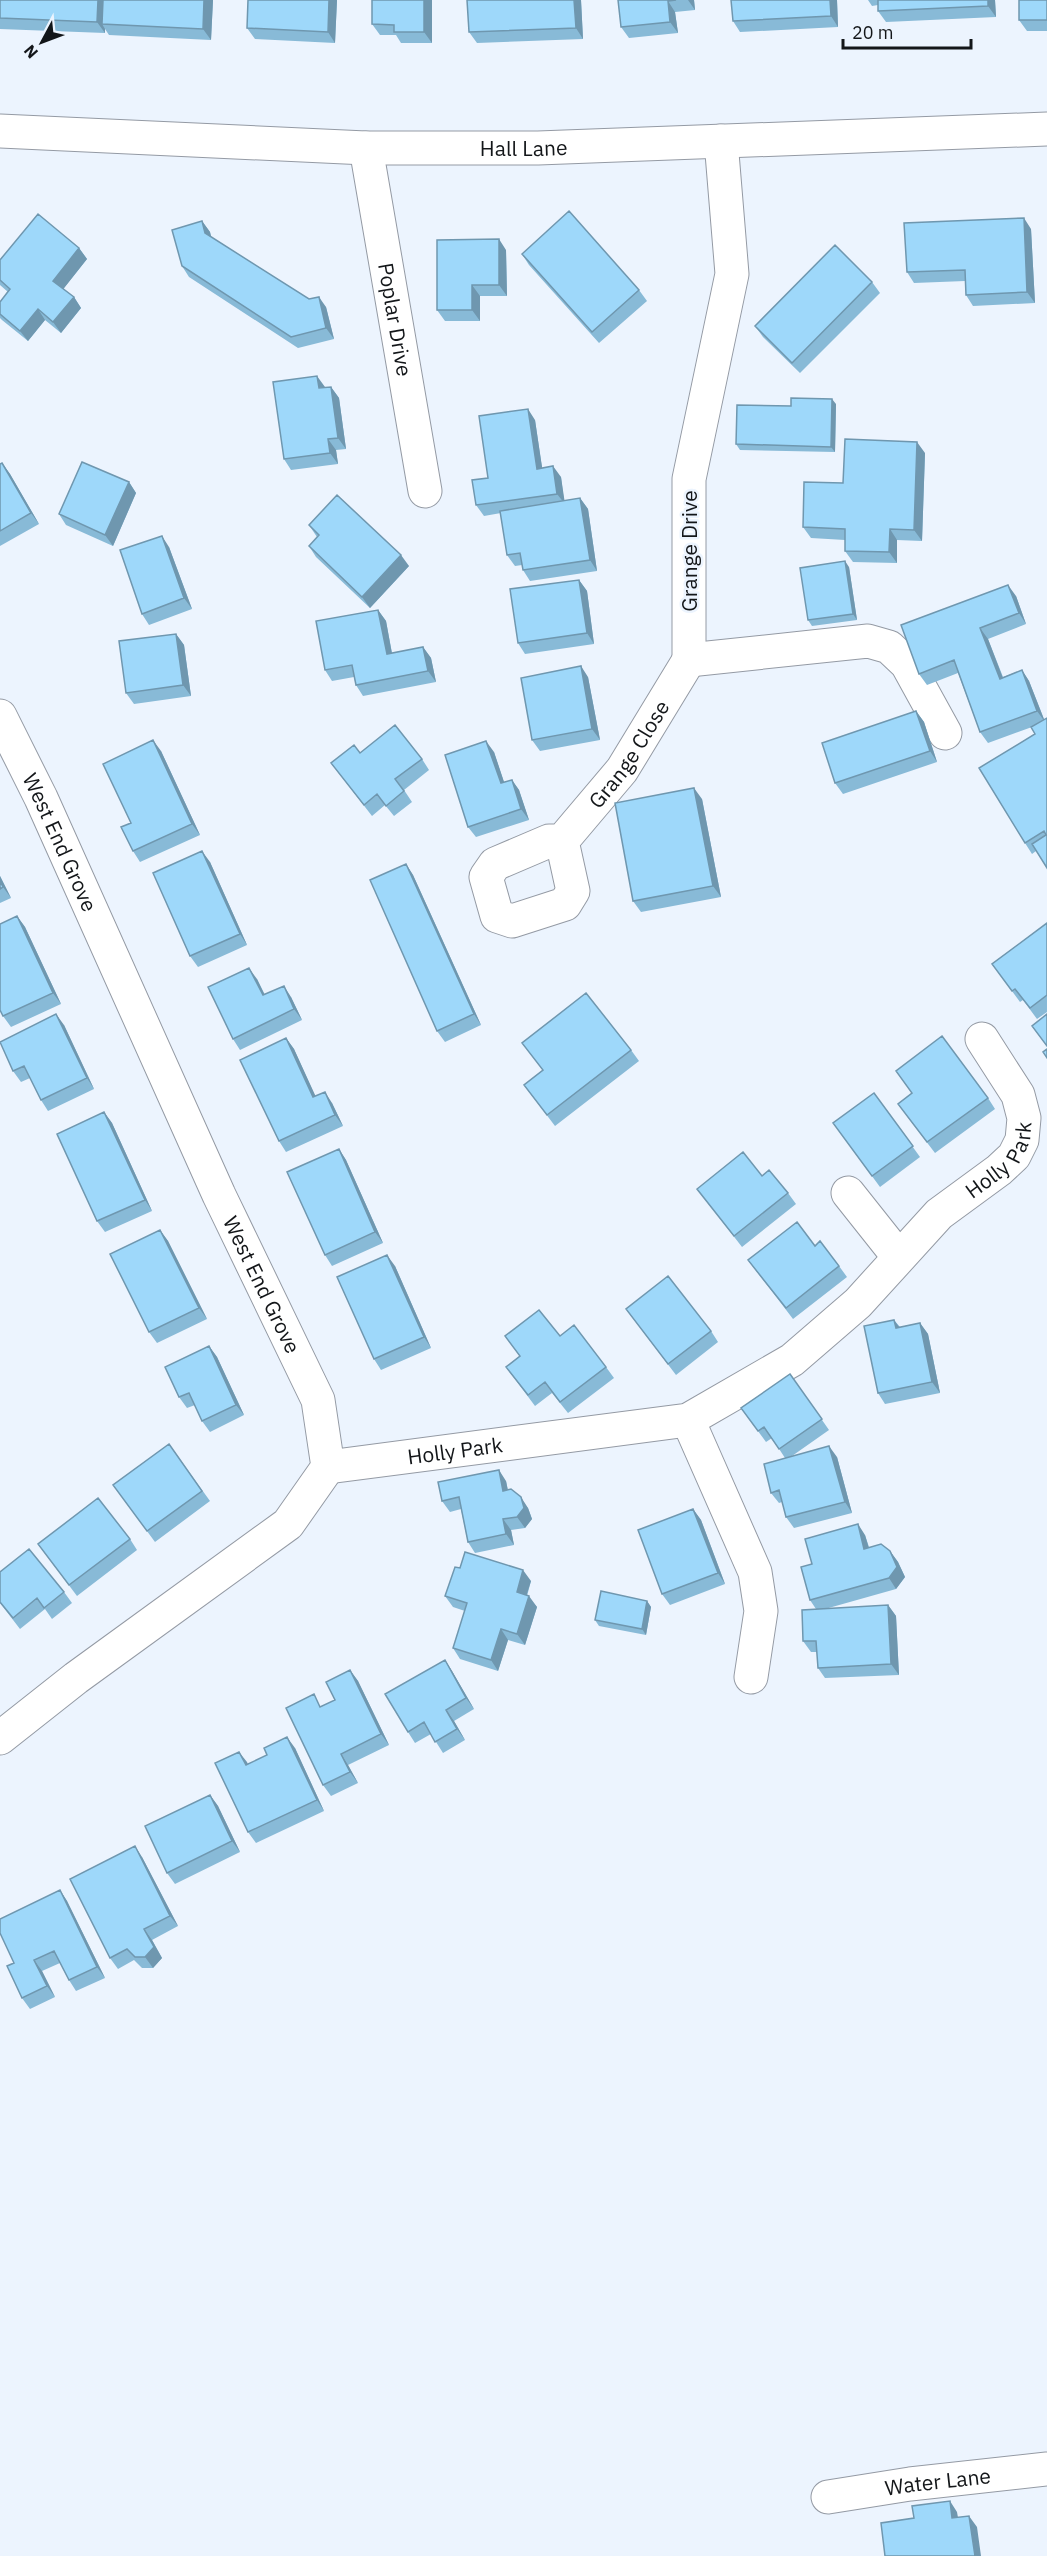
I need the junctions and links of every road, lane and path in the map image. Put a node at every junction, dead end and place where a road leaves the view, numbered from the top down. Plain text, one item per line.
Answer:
1 (1047, 129) edge
2 (0, 131) edge
3 (721, 141) junction
4 (366, 148) junction
5 (425, 490) dead end
6 (689, 660) junction
7 (0, 716) edge
8 (945, 733) dead end
9 (562, 841) dead end
10 (982, 1039) dead end
11 (848, 1193) dead end
12 (898, 1256) junction
13 (688, 1420) junction
14 (328, 1467) junction
15 (751, 1677) dead end
16 (0, 1738) edge
17 (1047, 2469) edge
18 (828, 2497) dead end

1 - 3 street, Hall Lane
2 - 4 street, Hall Lane
3 - 4 street, Hall Lane
3 - 6 street, Grange Drive
4 - 5 street, Poplar Drive
6 - 8 street
6 - 9 street, Grange Close
7 - 14 street, West End Grove
10 - 12 street, Holly Park
11 - 12 street
12 - 13 street, Holly Park
13 - 14 street, Holly Park
13 - 15 street
14 - 16 street
17 - 18 street, Water Lane

